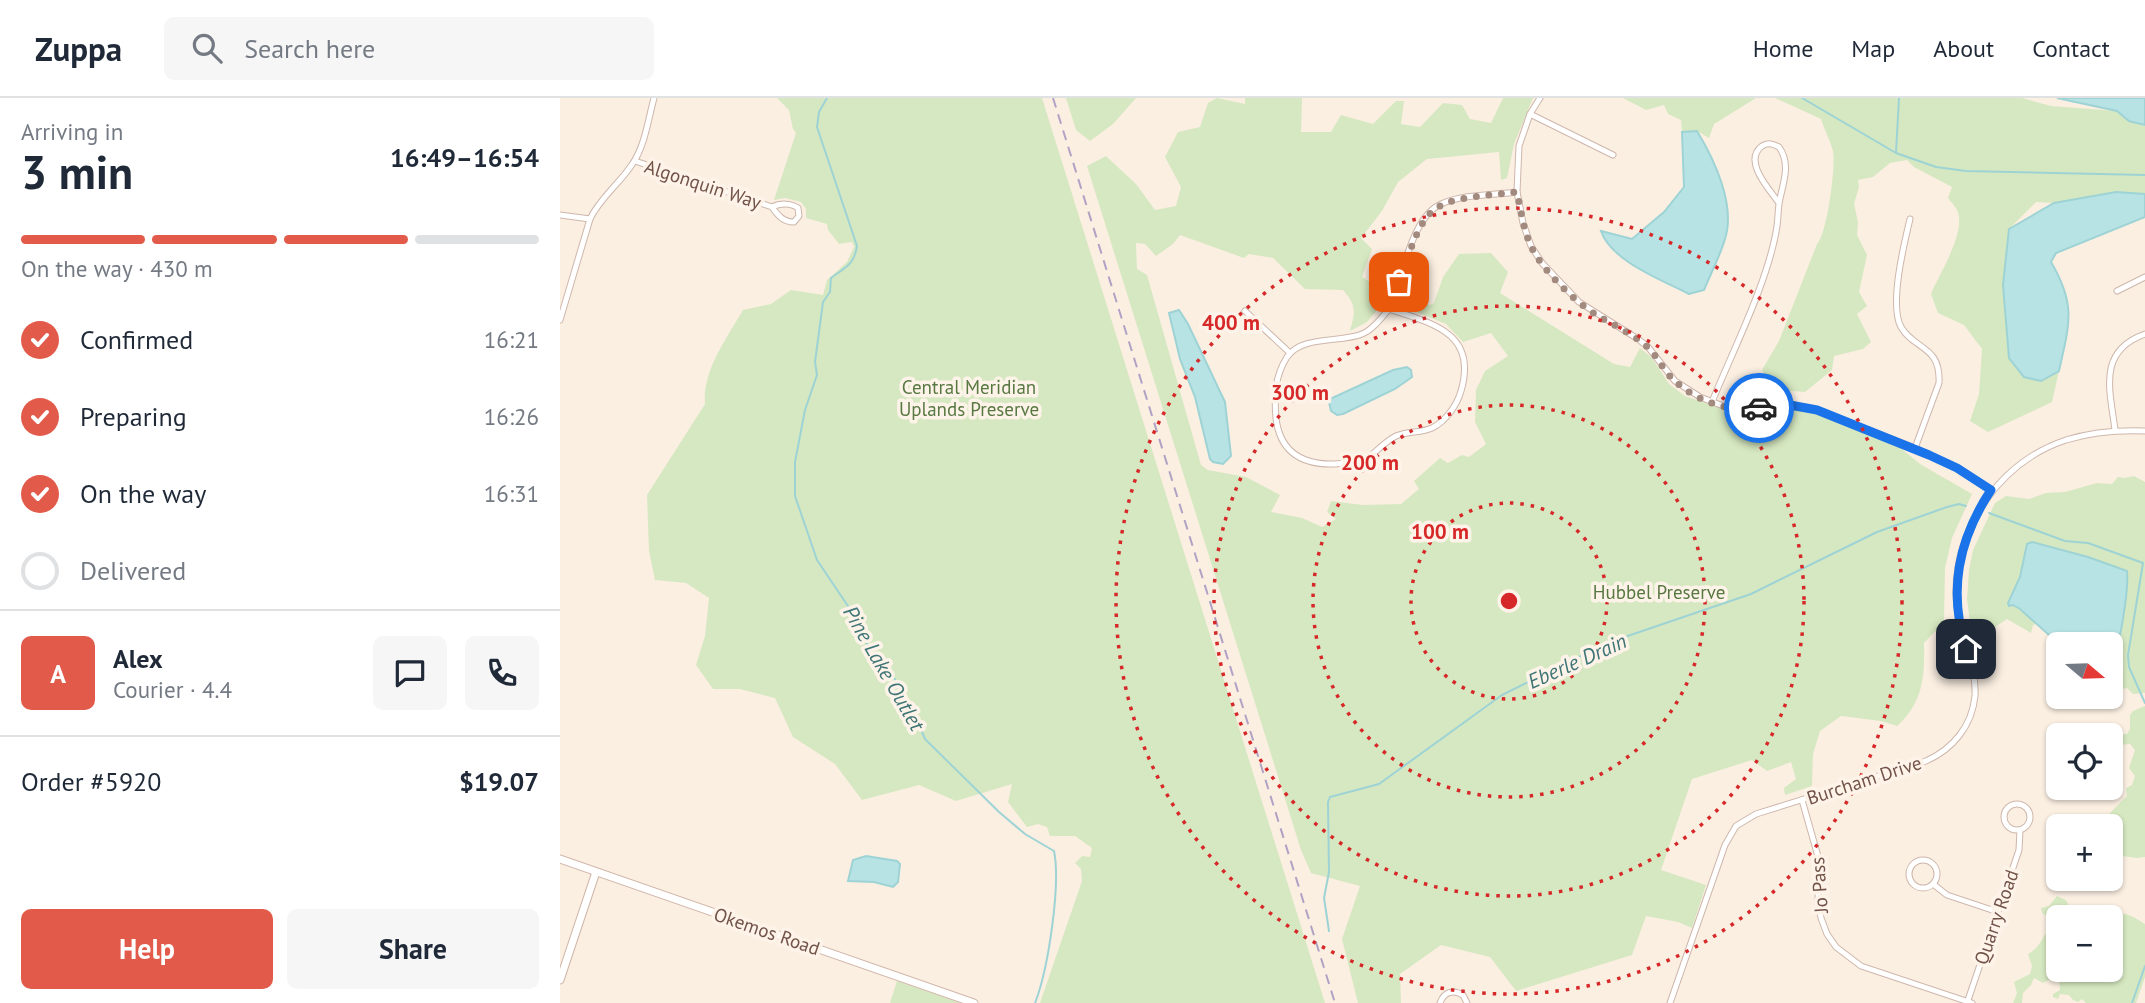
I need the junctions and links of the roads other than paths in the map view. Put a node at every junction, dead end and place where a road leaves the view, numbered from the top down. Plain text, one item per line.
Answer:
1 (654, 98) edge
2 (1540, 98) edge
3 (1530, 114) junction
4 (1612, 155) dead end
5 (635, 161) junction
6 (1517, 192) junction
7 (1779, 203) junction
8 (772, 207) junction
9 (560, 215) edge
10 (590, 219) junction
11 (1910, 219) dead end
12 (2145, 276) edge
13 (2117, 291) dead end
14 (1389, 309) junction
15 (1245, 311) dead end
16 (560, 320) edge
17 (2145, 334) edge
18 (1290, 353) junction
19 (1712, 402) junction
20 (2115, 430) junction
21 (2145, 431) edge
22 (1914, 448) junction
23 (1991, 490) junction
24 (1802, 800) junction
25 (2020, 830) junction
26 (560, 859) edge
27 (596, 872) junction
28 (1933, 884) junction
29 (1998, 912) junction
30 (560, 980) edge
31 (1969, 1002) edge
32 (974, 1003) edge
33 (1440, 1003) edge
34 (1467, 1003) edge
35 (1670, 1003) edge

1 - 5 street
2 - 3 street
3 - 4 street
3 - 6 street
5 - 8 street, Algonquin Way
5 - 10 street
6 - 14 street
6 - 19 street
7 - 7 street
7 - 19 street
8 - 8 street, Algonquin Way
9 - 10 street
10 - 16 street
11 - 22 street
12 - 13 street
14 - 18 street
14 - 18 street
15 - 18 street
17 - 20 street
19 - 22 street
20 - 21 street, Burcham Drive
20 - 23 street, Burcham Drive
22 - 23 street
23 - 24 street, Burcham Drive
24 - 31 street, Jo Pass
24 - 35 street, Burcham Drive
25 - 25 street, Quarry Road
25 - 29 street, Quarry Road
26 - 27 street, Okemos Road
27 - 30 street
27 - 32 street, Okemos Road
28 - 28 street
28 - 29 street
29 - 31 street, Quarry Road
33 - 34 street

